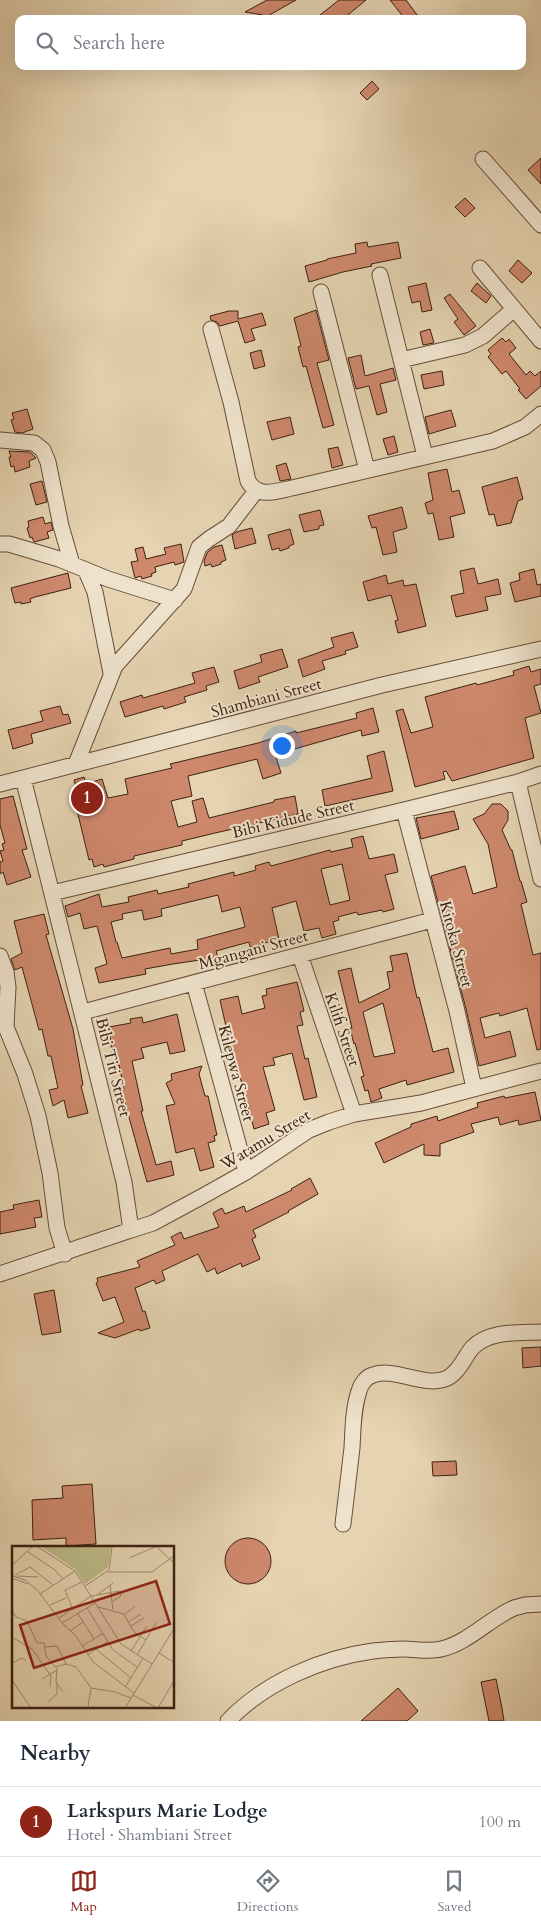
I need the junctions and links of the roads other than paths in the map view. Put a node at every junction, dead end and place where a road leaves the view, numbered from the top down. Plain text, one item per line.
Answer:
1 (483, 159) dead end
2 (541, 225) edge
3 (480, 268) dead end
4 (380, 275) dead end
5 (321, 292) dead end
6 (514, 309) junction
7 (211, 329) dead end
8 (541, 341) edge
9 (401, 360) junction
10 (541, 414) edge
11 (0, 440) edge
12 (425, 456) junction
13 (367, 470) junction
14 (256, 491) junction
15 (3, 540) edge
16 (72, 564) junction
17 (86, 571) junction
18 (175, 600) junction
19 (541, 649) edge
20 (111, 673) junction
21 (76, 764) junction
22 (541, 774) edge
23 (22, 778) junction
24 (518, 782) junction
25 (0, 784) edge
26 (404, 810) junction
27 (541, 879) edge
28 (52, 893) junction
29 (432, 920) junction
30 (300, 954) junction
31 (0, 956) edge
32 (194, 983) junction
33 (83, 1012) junction
34 (541, 1071) edge
35 (474, 1088) junction
36 (354, 1114) junction
37 (246, 1172) junction
38 (132, 1230) junction
39 (65, 1254) junction
40 (0, 1274) edge
41 (541, 1332) edge
42 (343, 1524) dead end
43 (541, 1604) edge
44 (228, 1721) edge

1 - 2 street
3 - 6 street
4 - 9 street
5 - 13 street
6 - 8 street
6 - 9 street
7 - 14 street
9 - 12 street
10 - 12 street
11 - 16 street
12 - 13 street
13 - 14 street
14 - 18 street
15 - 16 street
16 - 17 street
17 - 18 street
17 - 20 street
18 - 20 street
19 - 21 street, Shambiani Street
20 - 21 street
21 - 23 street, Shambiani Street
22 - 24 street, Bibi Kidude Street
23 - 25 street, Shambiani Street
23 - 28 street, Bibi Titi Street
24 - 26 street, Bibi Kidude Street
24 - 27 street
26 - 28 street, Bibi Kidude Street
26 - 29 street, Kitoka Street
28 - 33 street, Bibi Titi Street
29 - 30 street, Mgangani Street
29 - 35 street, Kitoka Street
30 - 32 street, Mgangani Street
30 - 36 street, Kilifi Street
31 - 39 street
32 - 33 street, Mgangani Street
32 - 37 street, Kilepwa Street
33 - 38 street, Bibi Titi Street
34 - 35 street, Watamu Street
35 - 36 street, Watamu Street
36 - 37 street, Watamu Street
37 - 38 street, Watamu Street
38 - 39 street
39 - 40 street
41 - 42 street
43 - 44 street

